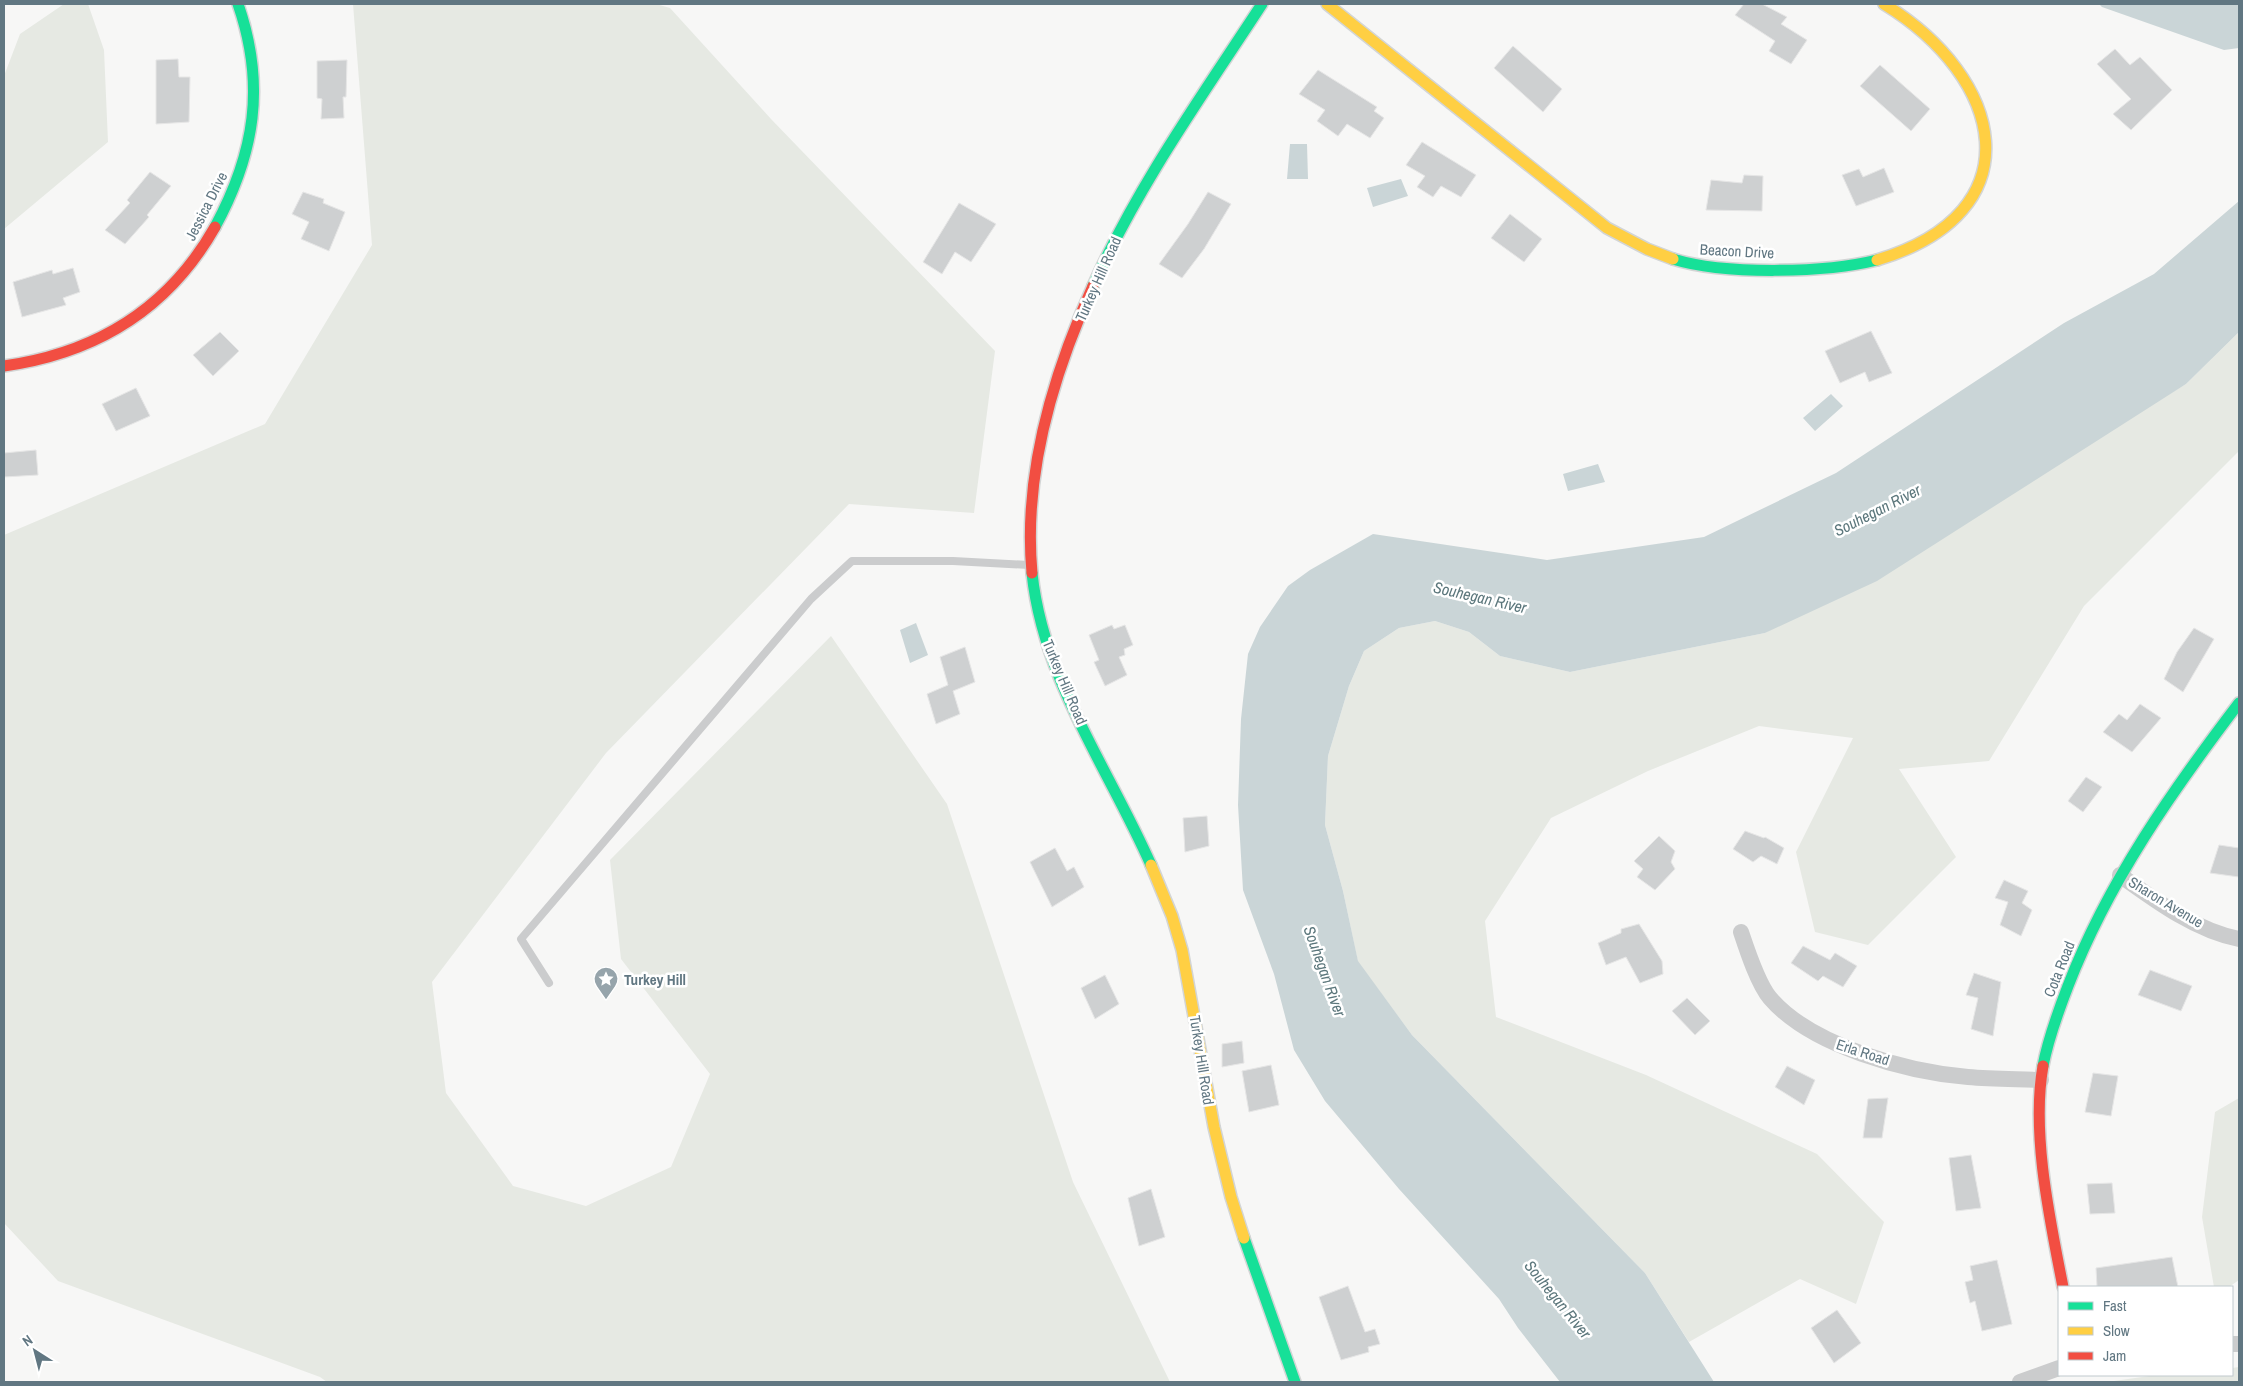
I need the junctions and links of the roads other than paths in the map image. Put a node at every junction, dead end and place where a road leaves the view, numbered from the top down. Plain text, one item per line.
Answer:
1 (238, 4) edge
2 (1262, 4) edge
3 (1327, 4) edge
4 (1884, 4) edge
5 (4, 366) edge
6 (1031, 565) junction
7 (2239, 703) edge
8 (2120, 874) junction
9 (1741, 932) dead end
10 (2239, 939) edge
11 (550, 983) dead end
12 (2041, 1080) junction
13 (2063, 1286) edge
14 (2058, 1368) edge
15 (1295, 1382) edge
16 (2020, 1382) edge

1 - 5 street, Jessica Drive
2 - 6 street, Turkey Hill Road
3 - 4 street, Beacon Drive
6 - 11 lane
6 - 15 street, Turkey Hill Road
7 - 8 street, Cota Road
8 - 10 street, Sharon Avenue
8 - 12 street, Cota Road
9 - 12 street, Erla Road
12 - 13 street, Cota Road
14 - 16 street

